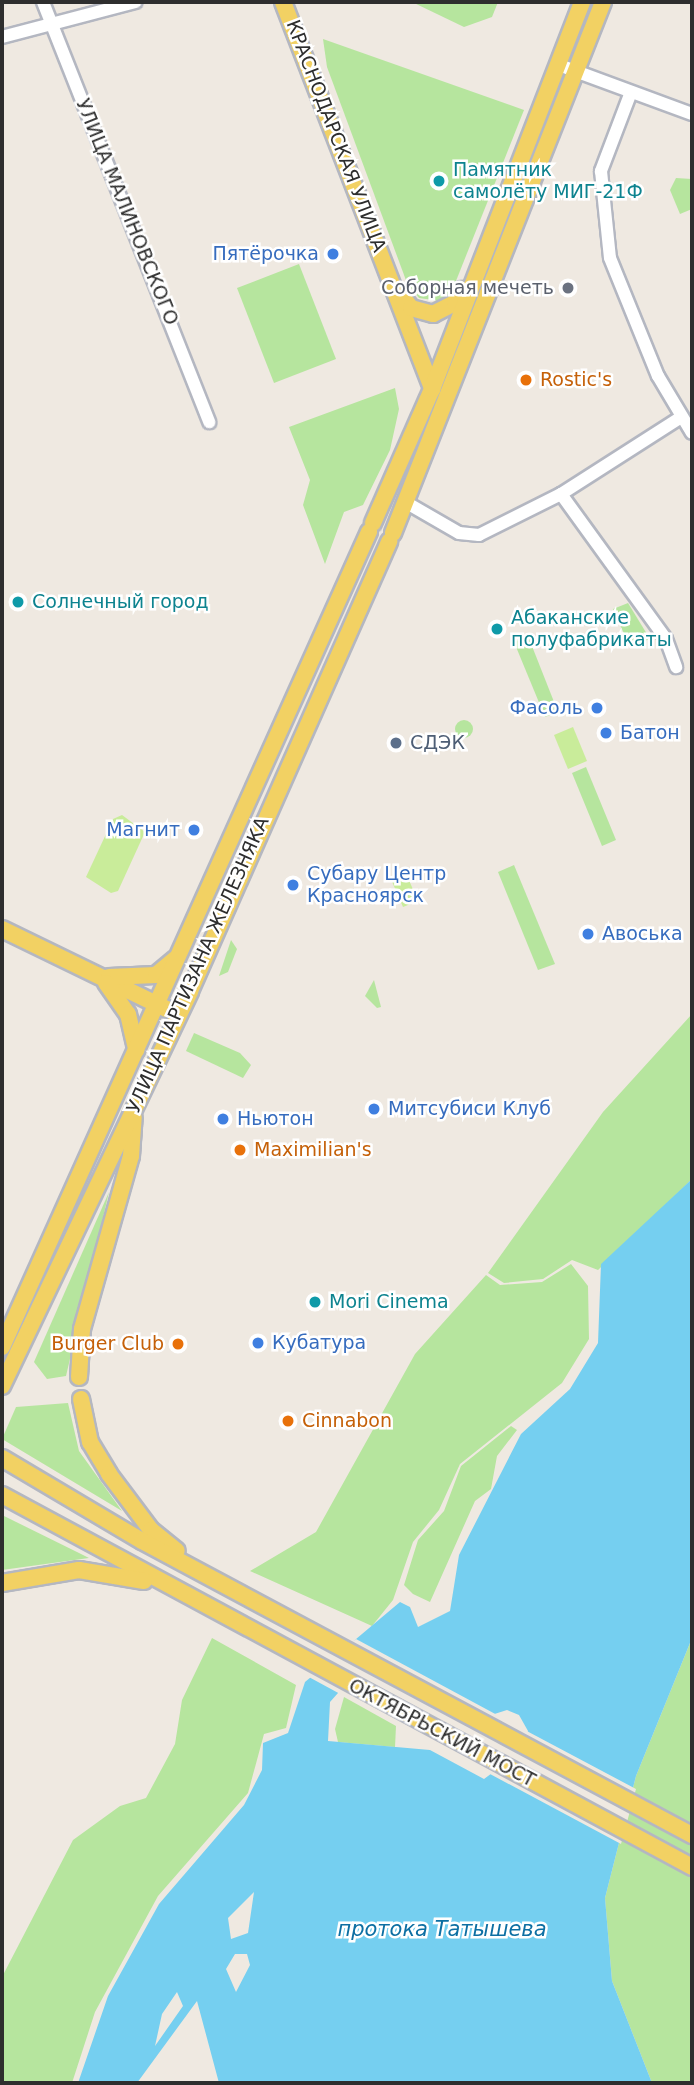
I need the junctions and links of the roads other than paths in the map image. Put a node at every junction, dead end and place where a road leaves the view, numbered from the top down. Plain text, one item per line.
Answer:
1 (43, 2) edge
2 (135, 2) edge
3 (283, 2) edge
4 (582, 2) edge
5 (603, 2) edge
6 (51, 22) junction
7 (2, 37) edge
8 (559, 65) junction
9 (577, 71) junction
10 (631, 92) junction
11 (692, 114) edge
12 (484, 248) junction
13 (395, 288) junction
14 (432, 389) junction
15 (450, 397) junction
16 (680, 418) junction
17 (209, 422) dead end
18 (692, 433) edge
19 (561, 494) junction
20 (407, 503) junction
21 (676, 667) dead end
22 (2, 929) edge
23 (183, 949) junction
24 (100, 976) junction
25 (157, 1004) junction
26 (177, 1014) junction
27 (136, 1050) junction
28 (135, 1107) junction
29 (2, 1347) edge
30 (79, 1377) dead end
31 (2, 1386) edge
32 (81, 1399) dead end
33 (2, 1458) edge
34 (2, 1495) edge
35 (206, 1575) junction
36 (2, 1583) edge
37 (193, 1599) junction
38 (692, 1835) edge
39 (692, 1867) edge

1 - 6 street, УЛИЦА МАЛИНОВСКОГО
2 - 6 street
3 - 13 main road, КРАСНОДАРСКАЯ УЛИЦА
4 - 8 main road
5 - 9 main road, УЛИЦА ПАРТИЗАНА ЖЕЛЕЗНЯКА
6 - 7 street
6 - 17 street, УЛИЦА МАЛИНОВСКОГО
8 - 9 street
8 - 12 main road
9 - 10 street
9 - 15 main road, УЛИЦА ПАРТИЗАНА ЖЕЛЕЗНЯКА
10 - 11 street
10 - 16 street
12 - 13 main road
12 - 14 main road, УЛИЦА ПАРТИЗАНА ЖЕЛЕЗНЯКА
13 - 14 main road, КРАСНОДАРСКАЯ УЛИЦА
14 - 15 main road
14 - 23 main road, УЛИЦА ПАРТИЗАНА ЖЕЛЕЗНЯКА
15 - 20 main road, УЛИЦА ПАРТИЗАНА ЖЕЛЕЗНЯКА
16 - 18 street
16 - 19 street
19 - 20 street
19 - 21 street
20 - 26 main road, УЛИЦА ПАРТИЗАНА ЖЕЛЕЗНЯКА
22 - 24 main road
23 - 24 main road
23 - 25 main road, УЛИЦА ПАРТИЗАНА ЖЕЛЕЗНЯКА
24 - 25 main road
24 - 27 main road
25 - 26 main road
25 - 27 main road, УЛИЦА ПАРТИЗАНА ЖЕЛЕЗНЯКА
26 - 28 main road, УЛИЦА ПАРТИЗАНА ЖЕЛЕЗНЯКА
27 - 29 main road, УЛИЦА ПАРТИЗАНА ЖЕЛЕЗНЯКА
28 - 30 main road
28 - 31 main road, УЛИЦА ПАРТИЗАНА ЖЕЛЕЗНЯКА
32 - 35 main road
33 - 35 main road
34 - 37 main road
35 - 38 main road, ОКТЯБРЬСКИЙ МОСТ
36 - 37 main road
37 - 39 main road, ОКТЯБРЬСКИЙ МОСТ

